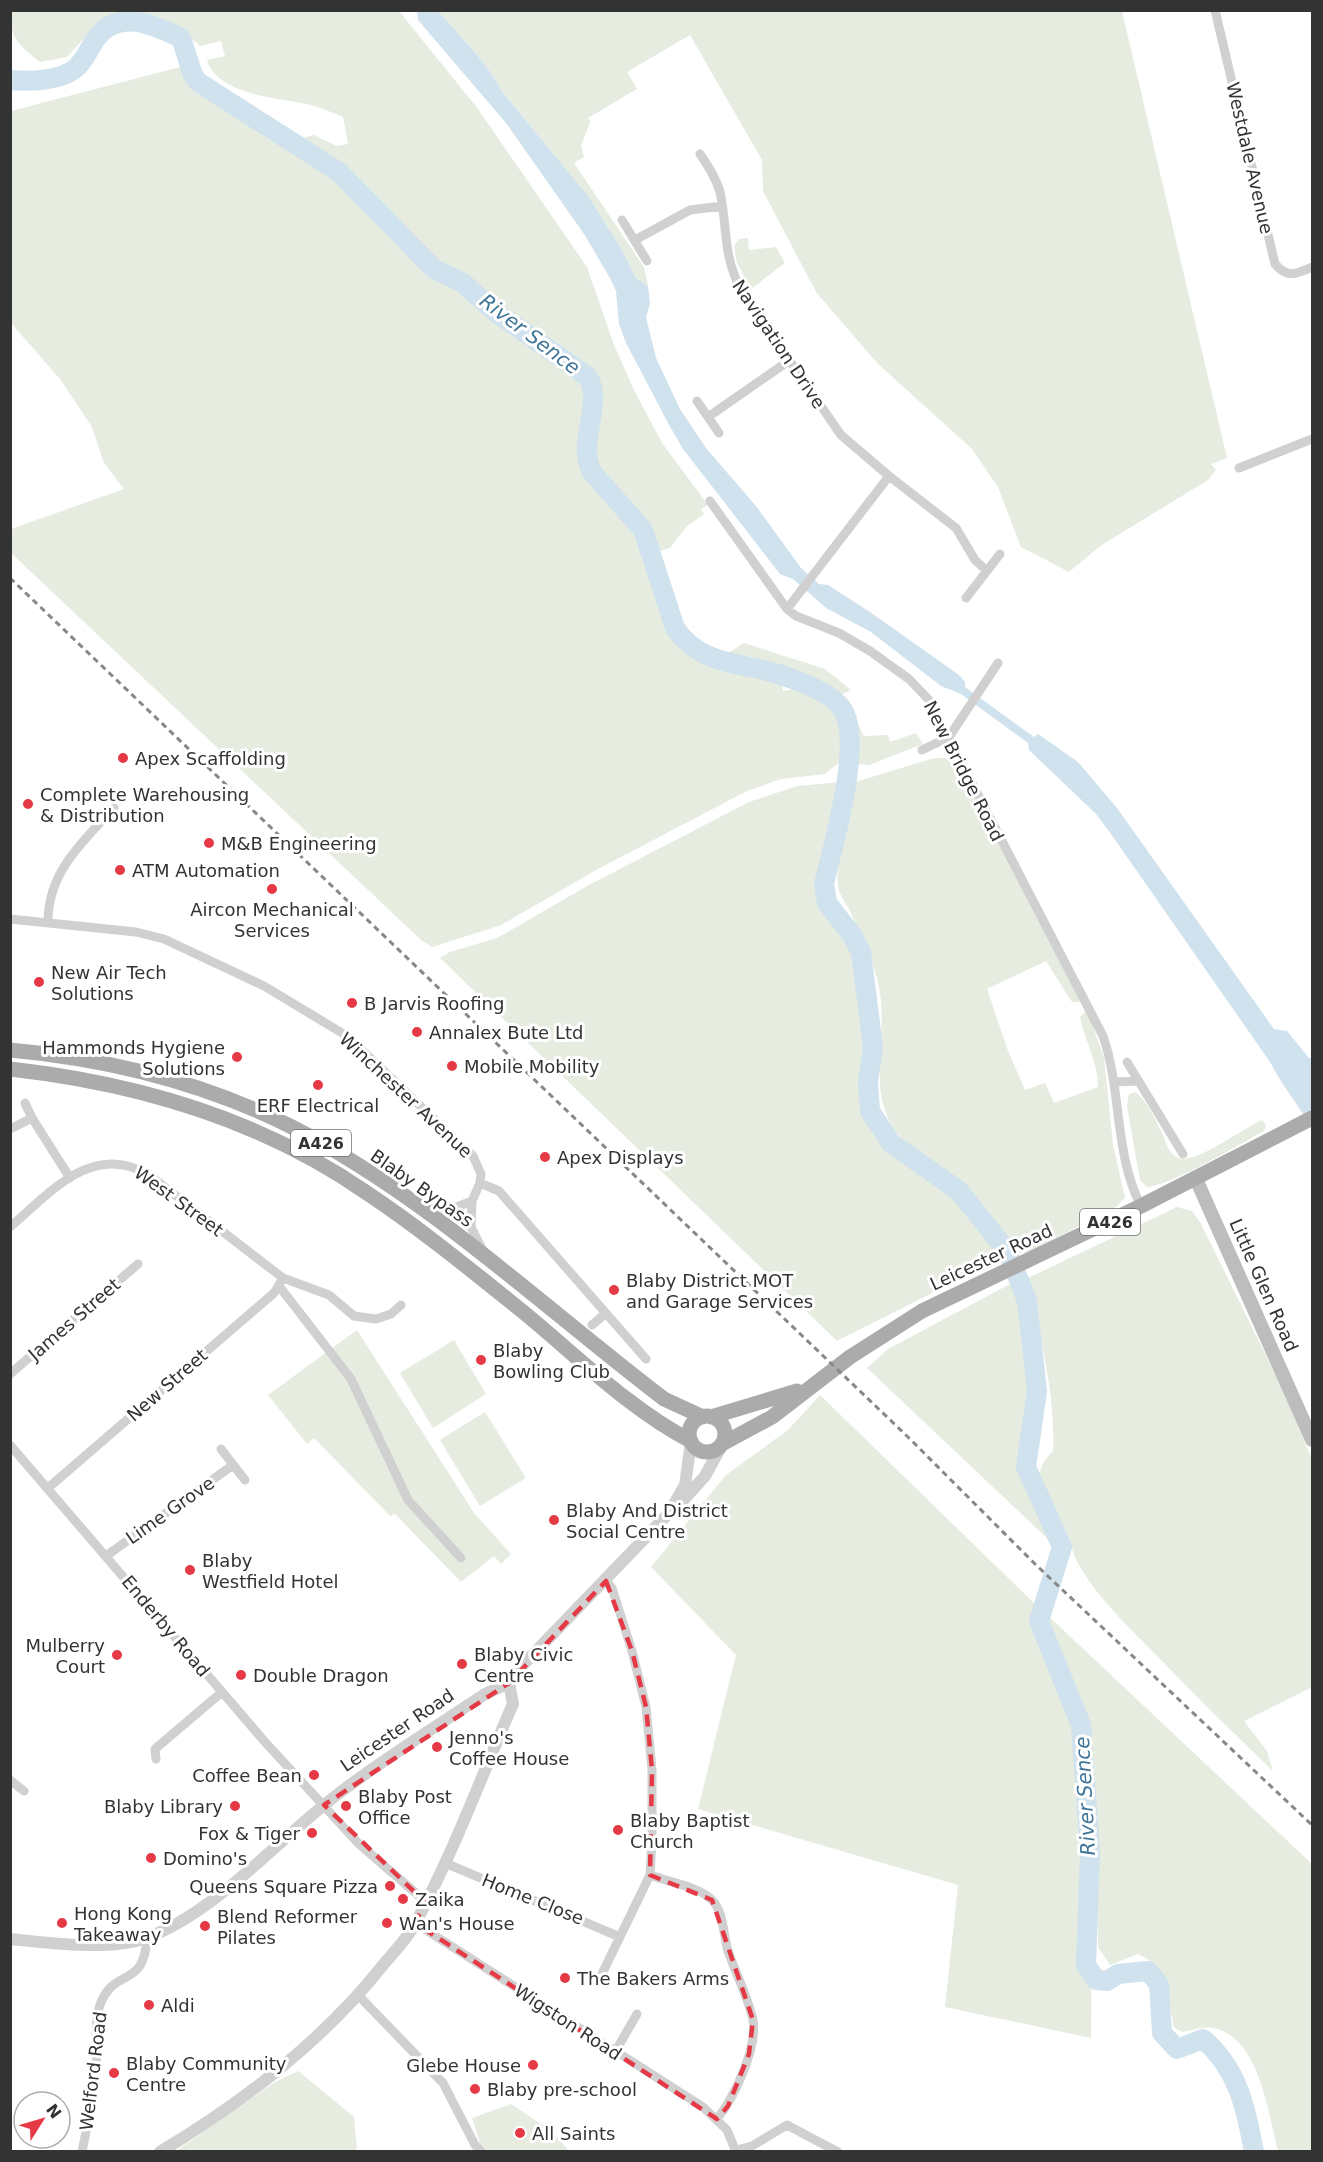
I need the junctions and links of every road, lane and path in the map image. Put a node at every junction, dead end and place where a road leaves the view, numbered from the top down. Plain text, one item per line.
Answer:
1 (1215, 10) edge
2 (700, 154) dead end
3 (722, 206) junction
4 (622, 220) dead end
5 (635, 240) junction
6 (647, 261) dead end
7 (1312, 267) edge
8 (790, 360) junction
9 (697, 401) dead end
10 (708, 417) junction
11 (719, 433) dead end
12 (1312, 439) edge
13 (1239, 468) dead end
14 (889, 476) junction
15 (710, 501) dead end
16 (1000, 554) dead end
17 (987, 571) junction
18 (966, 598) dead end
19 (787, 609) junction
20 (998, 663) dead end
21 (949, 737) junction
22 (922, 750) dead end
23 (114, 808) dead end
24 (10, 919) edge
25 (48, 921) junction
26 (10, 1050) edge
27 (1127, 1062) dead end
28 (10, 1069) edge
29 (1139, 1081) junction
30 (1115, 1082) junction
31 (25, 1103) dead end
32 (32, 1118) junction
33 (1312, 1118) edge
34 (10, 1129) edge
35 (1183, 1154) dead end
36 (70, 1178) junction
37 (1196, 1179) junction
38 (480, 1183) junction
39 (409, 1200) junction
40 (472, 1201) junction
41 (1141, 1206) junction
42 (10, 1227) edge
43 (487, 1259) junction
44 (138, 1264) dead end
45 (281, 1282) junction
46 (401, 1305) dead end
47 (605, 1314) junction
48 (592, 1325) dead end
49 (646, 1359) dead end
50 (10, 1374) edge
51 (812, 1386) junction
52 (707, 1417) junction
53 (1312, 1440) edge
54 (691, 1442) junction
55 (721, 1445) junction
56 (11, 1446) edge
57 (221, 1449) dead end
58 (234, 1465) junction
59 (245, 1480) dead end
60 (48, 1488) junction
61 (669, 1513) junction
62 (106, 1556) junction
63 (461, 1558) dead end
64 (606, 1581) junction
65 (509, 1683) junction
66 (222, 1692) junction
67 (156, 1759) dead end
68 (10, 1780) edge
69 (24, 1791) dead end
70 (324, 1805) junction
71 (445, 1863) junction
72 (650, 1875) junction
73 (426, 1902) junction
74 (416, 1923) junction
75 (620, 1937) junction
76 (147, 1938) junction
77 (10, 1939) edge
78 (599, 1980) dead end
79 (359, 1996) junction
80 (637, 2014) dead end
81 (615, 2052) junction
82 (717, 2119) junction
83 (82, 2151) edge
84 (160, 2151) edge
85 (482, 2151) edge
86 (736, 2151) edge
87 (838, 2151) edge

1 - 7 street, Westdale Avenue
2 - 3 street, Navigation Drive
3 - 5 street
3 - 8 street, Navigation Drive
4 - 5 street
5 - 6 street
8 - 10 street
8 - 14 street, Navigation Drive
9 - 10 street
10 - 11 street
12 - 13 street
14 - 17 street, Navigation Drive
14 - 19 street
15 - 19 street, New Bridge Road
16 - 17 street
17 - 18 street
19 - 21 street, New Bridge Road
20 - 21 street
21 - 22 street
21 - 30 street, New Bridge Road
23 - 25 street
24 - 25 street, Winchester Avenue
25 - 38 street, Winchester Avenue
26 - 39 main road, Blaby Bypass / A426
27 - 29 street
28 - 54 main road, Blaby Bypass / A426
29 - 30 street
29 - 35 street
30 - 41 street, New Bridge Road
31 - 32 street
32 - 34 street
32 - 36 street
33 - 37 main road, Leicester Road / A426
36 - 42 street, West Street
36 - 45 street, West Street
37 - 41 main road, Leicester Road / A426
37 - 53 main road, Little Glen Road
38 - 40 street
38 - 47 street
39 - 40 street
39 - 43 main road, Blaby Bypass / A426
40 - 43 street
41 - 51 main road, Leicester Road / A426
43 - 52 main road, Blaby Bypass / A426
44 - 50 street, James Street
45 - 46 street
45 - 60 street, New Street
45 - 63 street
47 - 48 street
47 - 49 street
51 - 52 main road, Leicester Road / A426
51 - 55 main road, Leicester Road / A426
52 - 54 main road
52 - 55 main road
54 - 55 main road
54 - 61 street, Leicester Road
55 - 61 street, Leicester Road
56 - 60 street, Enderby Road
57 - 58 street, Lime Grove
58 - 59 street, Lime Grove
58 - 62 street, Lime Grove
60 - 62 street, Enderby Road
61 - 64 street, Leicester Road
62 - 66 street, Enderby Road
64 - 65 street, Leicester Road
64 - 72 street
65 - 70 street, Leicester Road
65 - 71 street
66 - 67 street
66 - 70 street, Enderby Road
68 - 69 street
70 - 73 street, Enderby Road
70 - 76 street, Leicester Road
71 - 73 street
71 - 75 street, Home Close
72 - 75 street
72 - 82 street
73 - 74 street
74 - 79 street
74 - 81 street, Wigston Road
75 - 78 street
76 - 77 street
76 - 83 street, Welford Road
79 - 84 street
79 - 85 street
80 - 81 street
81 - 82 street, Wigston Road
82 - 86 street, Wigston Road
86 - 87 street

